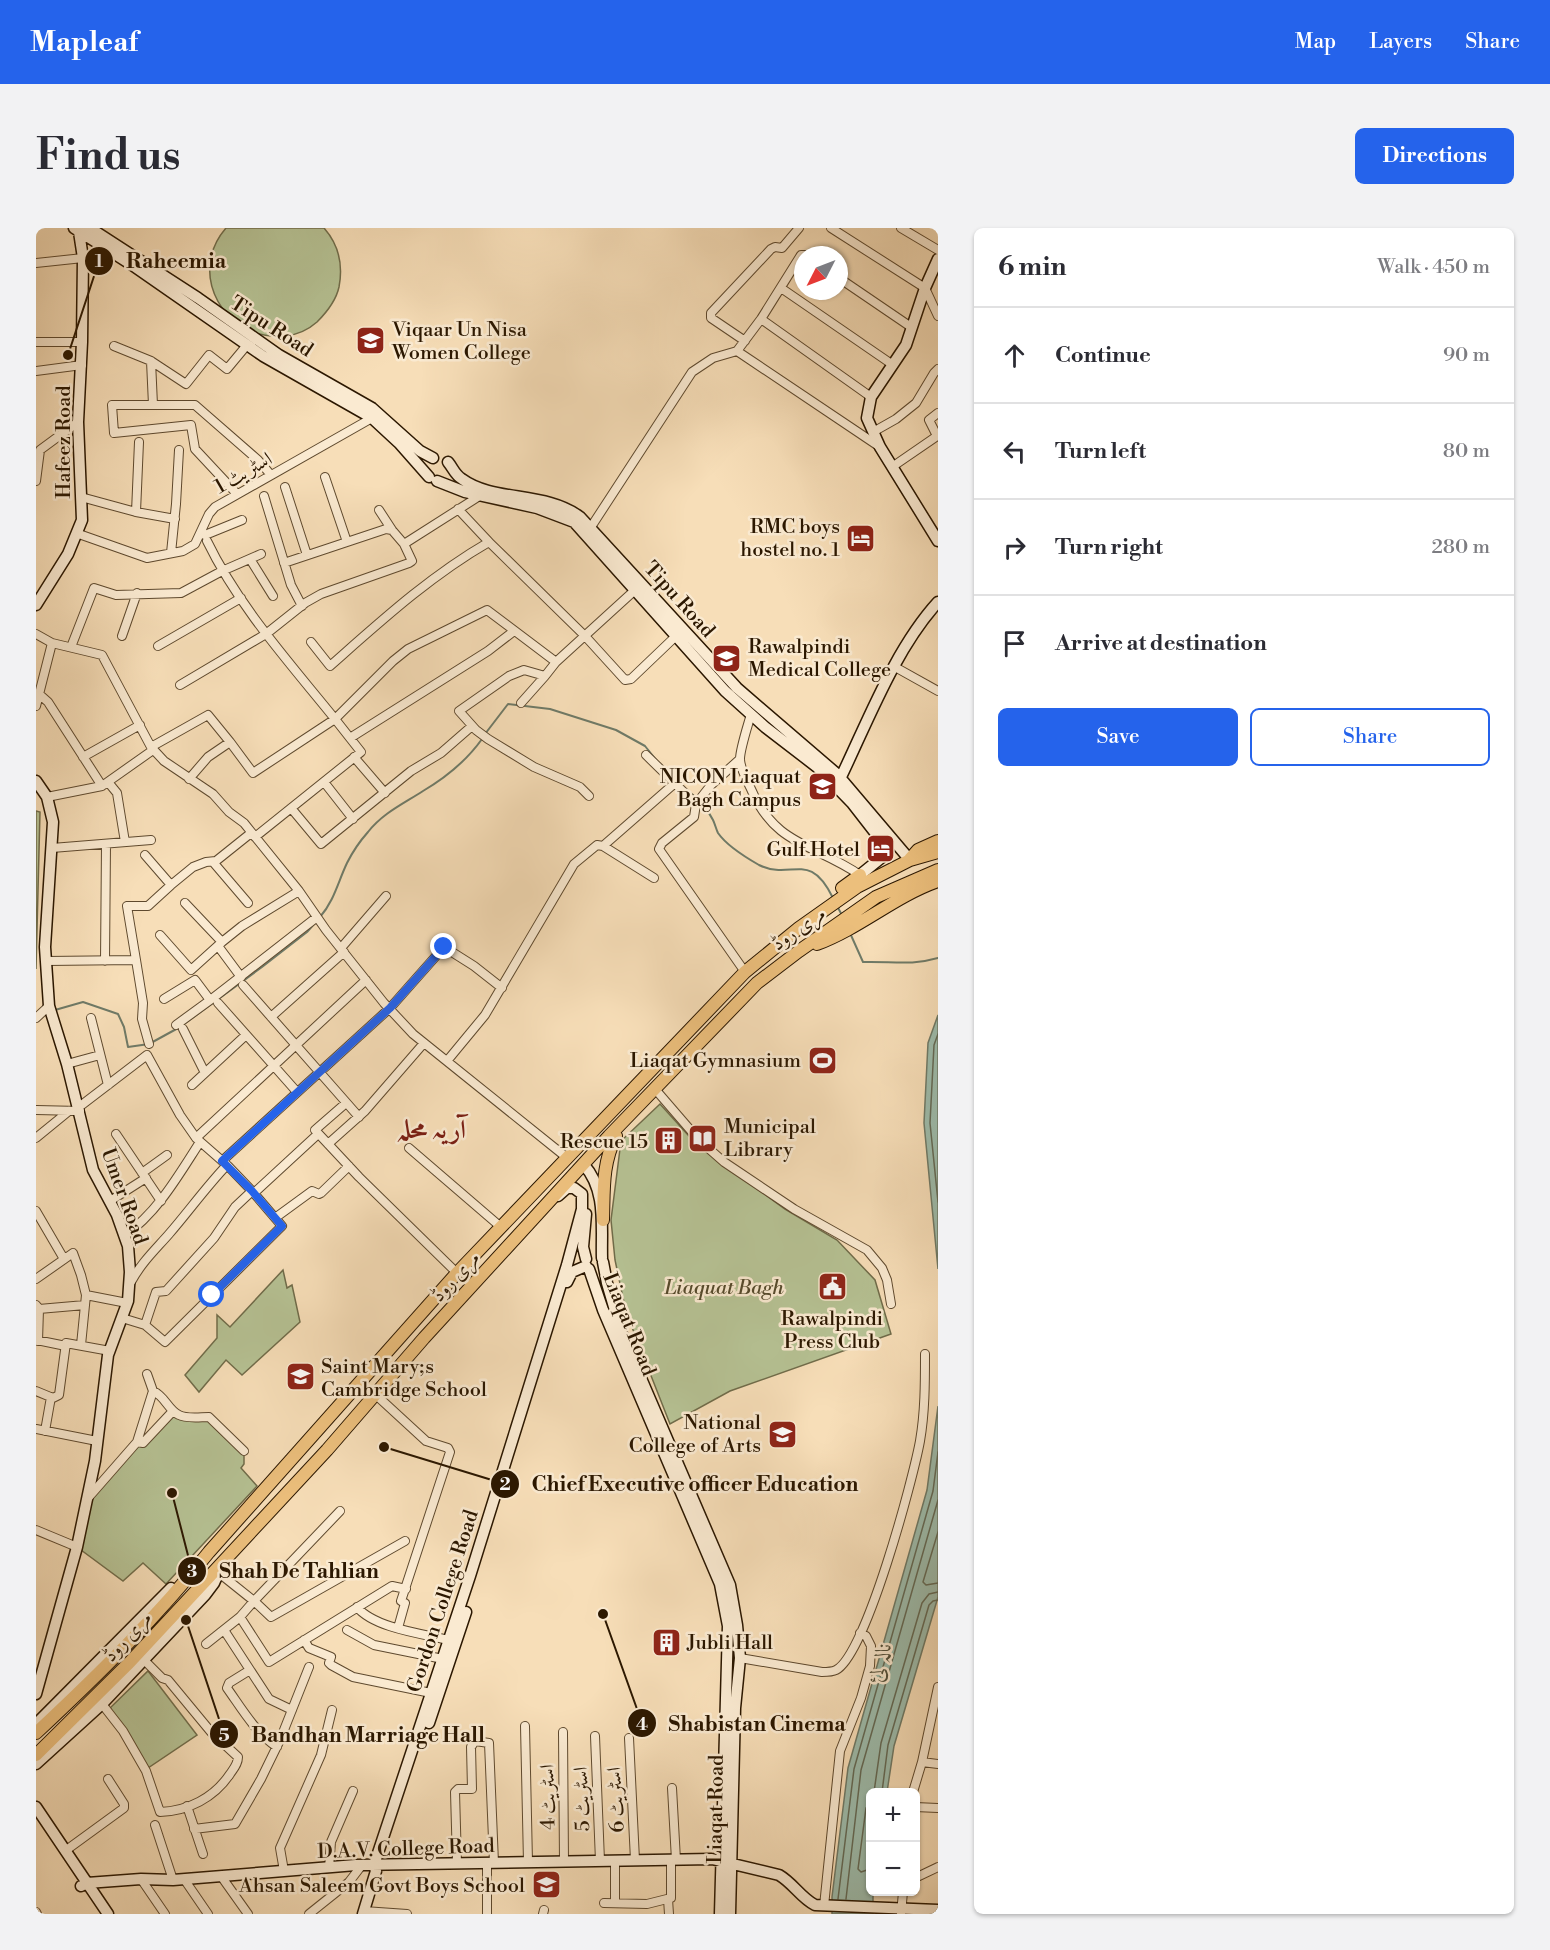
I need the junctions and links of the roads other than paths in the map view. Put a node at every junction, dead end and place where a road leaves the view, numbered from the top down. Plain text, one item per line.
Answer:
1 (799, 228) edge
2 (831, 228) edge
3 (81, 229) edge
4 (905, 229) edge
5 (938, 250) edge
6 (83, 258) junction
7 (938, 259) edge
8 (36, 263) edge
9 (794, 267) edge
10 (848, 284) edge
11 (781, 288) junction
12 (924, 288) junction
13 (938, 316) edge
14 (761, 319) junction
15 (911, 327) junction
16 (745, 341) junction
17 (36, 342) edge
18 (82, 342) junction
19 (247, 345) junction
20 (114, 346) dead end
21 (737, 351) junction
22 (151, 361) junction
23 (82, 365) junction
24 (893, 365) junction
25 (938, 369) edge
26 (36, 371) edge
27 (872, 397) junction
28 (153, 405) junction
29 (938, 413) edge
30 (372, 418) junction
31 (78, 422) junction
32 (873, 432) junction
33 (138, 442) dead end
34 (880, 447) junction
35 (179, 450) dead end
36 (432, 458) junction
37 (448, 462) junction
38 (892, 467) junction
39 (271, 475) junction
40 (325, 477) dead end
41 (433, 479) junction
42 (36, 481) edge
43 (285, 487) dead end
44 (237, 494) junction
45 (481, 495) junction
46 (81, 496) junction
47 (264, 496) dead end
48 (458, 509) junction
49 (379, 510) dead end
50 (136, 512) junction
51 (175, 519) junction
52 (242, 520) dead end
53 (591, 527) junction
54 (392, 530) junction
55 (76, 533) junction
56 (938, 541) edge
57 (347, 542) junction
58 (489, 542) junction
59 (404, 544) junction
60 (171, 553) junction
61 (261, 554) dead end
62 (307, 555) junction
63 (250, 559) junction
64 (284, 563) junction
65 (222, 571) junction
66 (635, 590) junction
67 (136, 593) junction
68 (273, 596) dead end
69 (241, 598) junction
70 (938, 602) edge
71 (36, 605) edge
72 (302, 606) junction
73 (514, 631) junction
74 (36, 634) edge
75 (266, 634) junction
76 (122, 636) dead end
77 (585, 636) junction
78 (676, 636) junction
79 (310, 642) dead end
80 (52, 643) junction
81 (158, 646) dead end
82 (71, 647) junction
83 (556, 662) junction
84 (895, 667) junction
85 (545, 676) junction
86 (180, 685) dead end
87 (938, 691) edge
88 (39, 694) junction
89 (521, 703) dead end
90 (36, 705) edge
91 (751, 714) junction
92 (335, 719) junction
93 (140, 725) junction
94 (472, 726) junction
95 (350, 738) junction
96 (230, 742) junction
97 (152, 748) junction
98 (646, 755) dead end
99 (83, 757) junction
100 (354, 757) junction
101 (740, 759) junction
102 (840, 778) junction
103 (189, 779) junction
104 (36, 781) edge
105 (324, 782) junction
106 (675, 783) junction
107 (105, 784) junction
108 (385, 793) junction
109 (589, 796) dead end
110 (47, 797) junction
111 (696, 804) junction
112 (291, 808) junction
113 (353, 819) junction
114 (253, 835) junction
115 (151, 840) dead end
116 (938, 841) edge
117 (124, 842) junction
118 (106, 844) junction
119 (603, 846) junction
120 (52, 848) junction
121 (938, 852) edge
122 (145, 855) dead end
123 (910, 860) junction
124 (213, 862) junction
125 (938, 870) edge
126 (860, 875) junction
127 (654, 878) dead end
128 (938, 880) edge
129 (171, 885) junction
130 (299, 891) junction
131 (843, 892) junction
132 (386, 896) dead end
133 (185, 903) dead end
134 (248, 903) dead end
135 (857, 917) junction
136 (318, 918) junction
137 (160, 935) dead end
138 (220, 944) junction
139 (342, 950) junction
140 (136, 960) junction
141 (46, 961) junction
142 (105, 961) junction
143 (745, 972) junction
144 (241, 977) junction
145 (366, 980) junction
146 (243, 986) dead end
147 (502, 988) junction
148 (164, 999) dead end
149 (214, 1002) junction
150 (390, 1008) junction
151 (50, 1011) junction
152 (271, 1017) junction
153 (36, 1018) edge
154 (91, 1018) dead end
155 (246, 1035) junction
156 (424, 1043) junction
157 (149, 1044) dead end
158 (297, 1046) junction
159 (100, 1055) junction
160 (447, 1061) junction
161 (68, 1064) junction
162 (274, 1067) junction
163 (319, 1072) junction
164 (205, 1073) junction
165 (108, 1085) junction
166 (192, 1085) dead end
167 (655, 1089) junction
168 (297, 1092) junction
169 (346, 1103) junction
170 (36, 1110) edge
171 (76, 1110) junction
172 (359, 1117) junction
173 (624, 1121) junction
174 (116, 1134) dead end
175 (319, 1135) junction
176 (36, 1138) edge
177 (198, 1140) junction
178 (328, 1144) junction
179 (409, 1148) dead end
180 (167, 1155) dead end
181 (566, 1157) junction
182 (224, 1163) junction
183 (349, 1166) junction
184 (584, 1166) junction
185 (144, 1175) junction
186 (253, 1192) junction
187 (582, 1194) junction
188 (110, 1201) junction
189 (161, 1201) junction
190 (36, 1211) edge
191 (537, 1215) junction
192 (275, 1218) junction
193 (603, 1220) junction
194 (502, 1228) junction
195 (124, 1236) junction
196 (64, 1259) junction
197 (602, 1260) junction
198 (587, 1264) junction
199 (567, 1265) junction
200 (457, 1273) junction
201 (36, 1279) edge
202 (129, 1286) junction
203 (86, 1295) junction
204 (127, 1303) junction
205 (891, 1304) dead end
206 (84, 1305) junction
207 (38, 1307) edge
208 (122, 1318) junction
209 (145, 1325) junction
210 (37, 1341) edge
211 (81, 1345) junction
212 (66, 1346) junction
213 (110, 1351) junction
214 (925, 1354) dead end
215 (147, 1374) dead end
216 (36, 1391) edge
217 (153, 1391) junction
218 (376, 1395) junction
219 (51, 1397) junction
220 (173, 1411) junction
221 (36, 1429) edge
222 (45, 1431) junction
223 (312, 1436) junction
224 (97, 1441) junction
225 (137, 1442) junction
226 (327, 1450) junction
227 (244, 1451) dead end
228 (87, 1500) junction
229 (340, 1511) dead end
230 (36, 1530) edge
231 (405, 1541) dead end
232 (77, 1547) junction
233 (224, 1560) junction
234 (198, 1565) junction
235 (219, 1573) junction
236 (406, 1589) junction
237 (254, 1601) junction
238 (357, 1607) junction
239 (240, 1617) junction
240 (398, 1628) junction
241 (224, 1630) junction
242 (347, 1630) dead end
243 (860, 1633) junction
244 (304, 1640) junction
245 (449, 1640) junction
246 (206, 1644) dead end
247 (740, 1658) junction
248 (443, 1659) junction
249 (144, 1660) junction
250 (309, 1667) dead end
251 (250, 1670) junction
252 (938, 1687) edge
253 (431, 1693) junction
254 (36, 1694) edge
255 (102, 1704) junction
256 (292, 1710) junction
257 (332, 1710) dead end
258 (36, 1724) edge
259 (525, 1726) dead end
260 (563, 1732) dead end
261 (36, 1733) edge
262 (595, 1736) dead end
263 (629, 1738) dead end
264 (277, 1746) junction
265 (37, 1760) edge
266 (922, 1762) junction
267 (938, 1764) edge
268 (36, 1774) edge
269 (108, 1779) dead end
270 (672, 1788) dead end
271 (914, 1788) edge
272 (353, 1791) dead end
273 (187, 1806) junction
274 (36, 1807) edge
275 (920, 1807) edge
276 (938, 1808) edge
277 (36, 1819) edge
278 (155, 1825) dead end
279 (194, 1829) junction
280 (64, 1851) junction
281 (203, 1854) dead end
282 (634, 1860) junction
283 (674, 1860) junction
284 (600, 1861) junction
285 (615, 1861) junction
286 (528, 1862) junction
287 (564, 1862) junction
288 (727, 1862) junction
289 (457, 1863) junction
290 (491, 1863) junction
291 (362, 1865) junction
292 (377, 1867) junction
293 (938, 1867) edge
294 (329, 1868) junction
295 (284, 1871) junction
296 (221, 1876) junction
297 (920, 1876) edge
298 (141, 1879) junction
299 (179, 1879) junction
300 (84, 1884) junction
301 (902, 1896) edge
302 (668, 1899) junction
303 (610, 1903) junction
304 (649, 1903) junction
305 (818, 1908) edge
306 (938, 1910) edge
307 (899, 1911) edge
308 (915, 1912) edge
309 (364, 1913) edge
310 (100, 1914) edge
311 (108, 1914) edge
312 (165, 1914) edge
313 (208, 1914) edge
314 (248, 1914) edge
315 (309, 1914) edge
316 (406, 1914) edge
317 (487, 1914) edge
318 (611, 1914) edge
319 (649, 1914) edge
320 (669, 1914) edge
321 (720, 1914) edge
322 (730, 1914) edge

1 - 16 street
2 - 12 street
3 - 6 street, Hafeez Road
3 - 19 street
3 - 36 street, Tipu Road
4 - 5 street
6 - 8 street
6 - 18 street, Hafeez Road
7 - 12 street
9 - 11 street
10 - 15 street
11 - 14 street
11 - 24 street
12 - 13 street
12 - 15 street
14 - 16 street
14 - 27 street
15 - 24 street
16 - 21 street
17 - 18 street
18 - 23 street, Hafeez Road
19 - 22 street
19 - 30 street
20 - 22 street
21 - 34 street
21 - 53 street
22 - 28 street
23 - 26 street
23 - 31 street, Hafeez Road
24 - 27 street
25 - 32 street
27 - 32 street
28 - 39 street
28 - 44 street
29 - 38 street
30 - 39 street, اسٹریٹ 1
30 - 41 street
31 - 42 street
31 - 46 street, Hafeez Road
32 - 34 street
33 - 50 street
34 - 38 street
35 - 51 street
36 - 37 street
36 - 41 street
37 - 41 street
37 - 53 street, Tipu Road
38 - 56 street
39 - 44 street, اسٹریٹ 1
40 - 57 street
41 - 45 street
43 - 62 street
44 - 60 street, اسٹریٹ 1
45 - 48 street
45 - 66 street
46 - 50 street
46 - 55 street, Hafeez Road
47 - 64 street
48 - 58 street
48 - 59 street
49 - 54 street
50 - 51 street
51 - 60 street
52 - 65 street
53 - 102 street, Tipu Road
54 - 57 street
54 - 59 street
55 - 60 street, اسٹریٹ 1
55 - 71 street, Hafeez Road
57 - 62 street
58 - 77 street
58 - 79 street
59 - 72 street
61 - 63 street
62 - 64 street
63 - 65 street
63 - 68 street
64 - 72 street
65 - 67 street
65 - 69 street
66 - 77 street
66 - 78 street
67 - 76 street
67 - 82 street
69 - 75 street
69 - 81 street
70 - 84 street
72 - 75 street
73 - 83 street
73 - 92 street
73 - 95 street
74 - 80 street
75 - 86 street
75 - 92 street
77 - 78 street
77 - 83 street
78 - 91 street
80 - 82 street
80 - 88 street
82 - 93 street
83 - 85 street
84 - 87 street
84 - 102 street
85 - 89 street
85 - 94 street
88 - 90 street
88 - 99 street
91 - 101 street
91 - 126 street
92 - 95 street
92 - 96 street
93 - 97 street
93 - 99 street
94 - 108 street
94 - 109 street
95 - 100 street
96 - 97 street
96 - 103 street
97 - 103 street
97 - 107 street
98 - 106 street
99 - 107 street
100 - 105 street
100 - 108 street
101 - 111 street
101 - 126 street
102 - 123 street, Tipu Road
103 - 114 street
104 - 110 street, Umer Road
105 - 112 street
105 - 113 street
106 - 111 street
106 - 119 street
107 - 110 street
107 - 117 street
108 - 113 street
110 - 120 street, Umer Road
111 - 143 street
112 - 113 street
112 - 114 street
114 - 124 street
114 - 130 street
115 - 117 street
116 - 123 main road
117 - 118 street
118 - 120 street
118 - 142 street
119 - 127 street
119 - 147 street
120 - 141 street, Umer Road
121 - 123 main road, مری روڈ
122 - 129 street
123 - 131 main road, مری روڈ
124 - 129 street
124 - 134 street
125 - 135 main road, مری روڈ
126 - 131 main road
128 - 135 main road
129 - 140 street
130 - 136 street
130 - 138 street
131 - 143 main road, مری روڈ
132 - 139 street
133 - 138 street
135 - 167 main road, مری روڈ
136 - 139 street
136 - 144 street
137 - 138 street
138 - 144 street
139 - 145 street
139 - 152 street
140 - 142 street
140 - 157 street
141 - 142 street
141 - 151 street, Umer Road
143 - 181 main road, مری روڈ
144 - 149 street
145 - 150 street
145 - 158 street
146 - 152 street
147 - 150 street
147 - 160 street
148 - 149 street
149 - 155 street
149 - 164 street
150 - 156 street
150 - 163 street
151 - 153 street
151 - 161 street, Umer Road
152 - 158 street
154 - 159 street
155 - 162 street
155 - 164 street
156 - 160 street
156 - 172 street
158 - 162 street
158 - 163 street
159 - 161 street
159 - 165 street
160 - 181 street
161 - 171 street, Umer Road
162 - 168 street
162 - 177 street
163 - 168 street
163 - 169 street
164 - 166 street
165 - 171 street
165 - 177 street
167 - 173 main road, مری روڈ
167 - 205 street
168 - 182 street
169 - 172 street
169 - 175 street
170 - 171 street
171 - 176 street
171 - 188 street, Umer Road
172 - 178 street
173 - 184 main road, مری روڈ
173 - 193 main road
174 - 185 street
175 - 178 street
175 - 186 street
177 - 182 street
177 - 189 street
178 - 183 street
179 - 194 street
180 - 185 street
181 - 194 main road, مری روڈ
182 - 186 street
182 - 202 street
183 - 192 street
183 - 200 street
184 - 191 main road, مری روڈ
184 - 193 street, Liaqat Road
185 - 188 street
185 - 189 street
186 - 192 street
186 - 209 street
187 - 191 street
187 - 198 street, Liaqat Road
187 - 199 street, Gordon College Road
188 - 195 street, Umer Road
189 - 195 street
190 - 196 street
191 - 218 main road, مری روڈ
192 - 209 street
193 - 197 street, Liaqat Road
194 - 200 main road, مری روڈ
195 - 202 street, Umer Road
196 - 201 street
196 - 203 street
197 - 198 street
197 - 247 street, Liaqat Road
198 - 199 street
198 - 288 street, Liaqat Road
198 - 292 street, Gordon College Road
199 - 245 street, Gordon College Road
200 - 223 main road, مری روڈ
202 - 204 street, Umer Road
203 - 204 street
203 - 206 street
204 - 208 street, Umer Road
206 - 207 street
206 - 211 street
207 - 210 street
208 - 209 street
208 - 213 street, Umer Road
210 - 212 street
211 - 212 street
211 - 213 street
212 - 219 street
213 - 224 street, Umer Road
214 - 243 street
215 - 217 street
216 - 219 street
217 - 220 street
217 - 225 street
218 - 226 main road, مری روڈ
218 - 236 street
219 - 222 street
220 - 225 street
220 - 227 street
221 - 222 street
222 - 224 street
223 - 226 main road
223 - 234 main road, مری روڈ
224 - 228 street, Umer Road
225 - 228 street
226 - 233 main road, مری روڈ
228 - 232 street, Umer Road
229 - 237 street
230 - 232 street
231 - 237 street
232 - 254 street, Umer Road
233 - 235 street
233 - 265 main road, مری روڈ
234 - 258 street
234 - 261 main road, مری روڈ
235 - 237 street
235 - 249 street
236 - 238 street
236 - 240 street
237 - 239 street
238 - 240 street
238 - 244 street
239 - 241 street
239 - 244 street
240 - 245 street
241 - 246 street
241 - 251 street
242 - 248 street
243 - 247 street
243 - 305 street
244 - 253 street
245 - 248 street, Gordon College Road
247 - 288 street, Liaqat Road
248 - 253 street, Gordon College Road
249 - 255 street
249 - 273 street
250 - 256 street
251 - 256 street
251 - 264 street
252 - 266 street
253 - 292 street, Gordon College Road
255 - 265 street
255 - 273 street
256 - 264 street
257 - 295 street
259 - 286 street
260 - 287 street, اسٹریٹ 4
262 - 284 street, اسٹریٹ 5
263 - 282 street, اسٹریٹ 6
264 - 279 street
265 - 268 street
266 - 267 street
266 - 271 street
269 - 280 street
270 - 283 street
272 - 294 street
273 - 279 street
274 - 280 street
275 - 276 street
277 - 300 street
278 - 299 street
279 - 281 street
280 - 300 street
282 - 283 street, D.A.V. College Road
282 - 285 street, D.A.V. College Road
283 - 288 street, D.A.V. College Road
283 - 302 street
284 - 285 street, D.A.V. College Road
284 - 287 street, D.A.V. College Road
285 - 303 street
286 - 287 street, D.A.V. College Road
286 - 290 street, D.A.V. College Road
288 - 305 street, D.A.V. College Road
288 - 321 street, Liaqat Road
288 - 322 street, Liaqat Road
289 - 290 street, D.A.V. College Road
289 - 290 street
289 - 292 street, D.A.V. College Road
290 - 317 street
291 - 292 street, D.A.V. College Road
291 - 294 street, D.A.V. College Road
291 - 315 street
292 - 309 street
293 - 297 street
294 - 295 street, D.A.V. College Road
295 - 296 street, D.A.V. College Road
296 - 299 street, D.A.V. College Road
296 - 314 street
298 - 299 street, D.A.V. College Road
298 - 300 street, D.A.V. College Road
298 - 312 street
299 - 313 street
300 - 310 street
300 - 311 street
301 - 307 street
302 - 304 street
302 - 320 street
303 - 304 street
303 - 318 street
304 - 319 street
305 - 307 street
306 - 308 street
307 - 308 street
309 - 316 street

